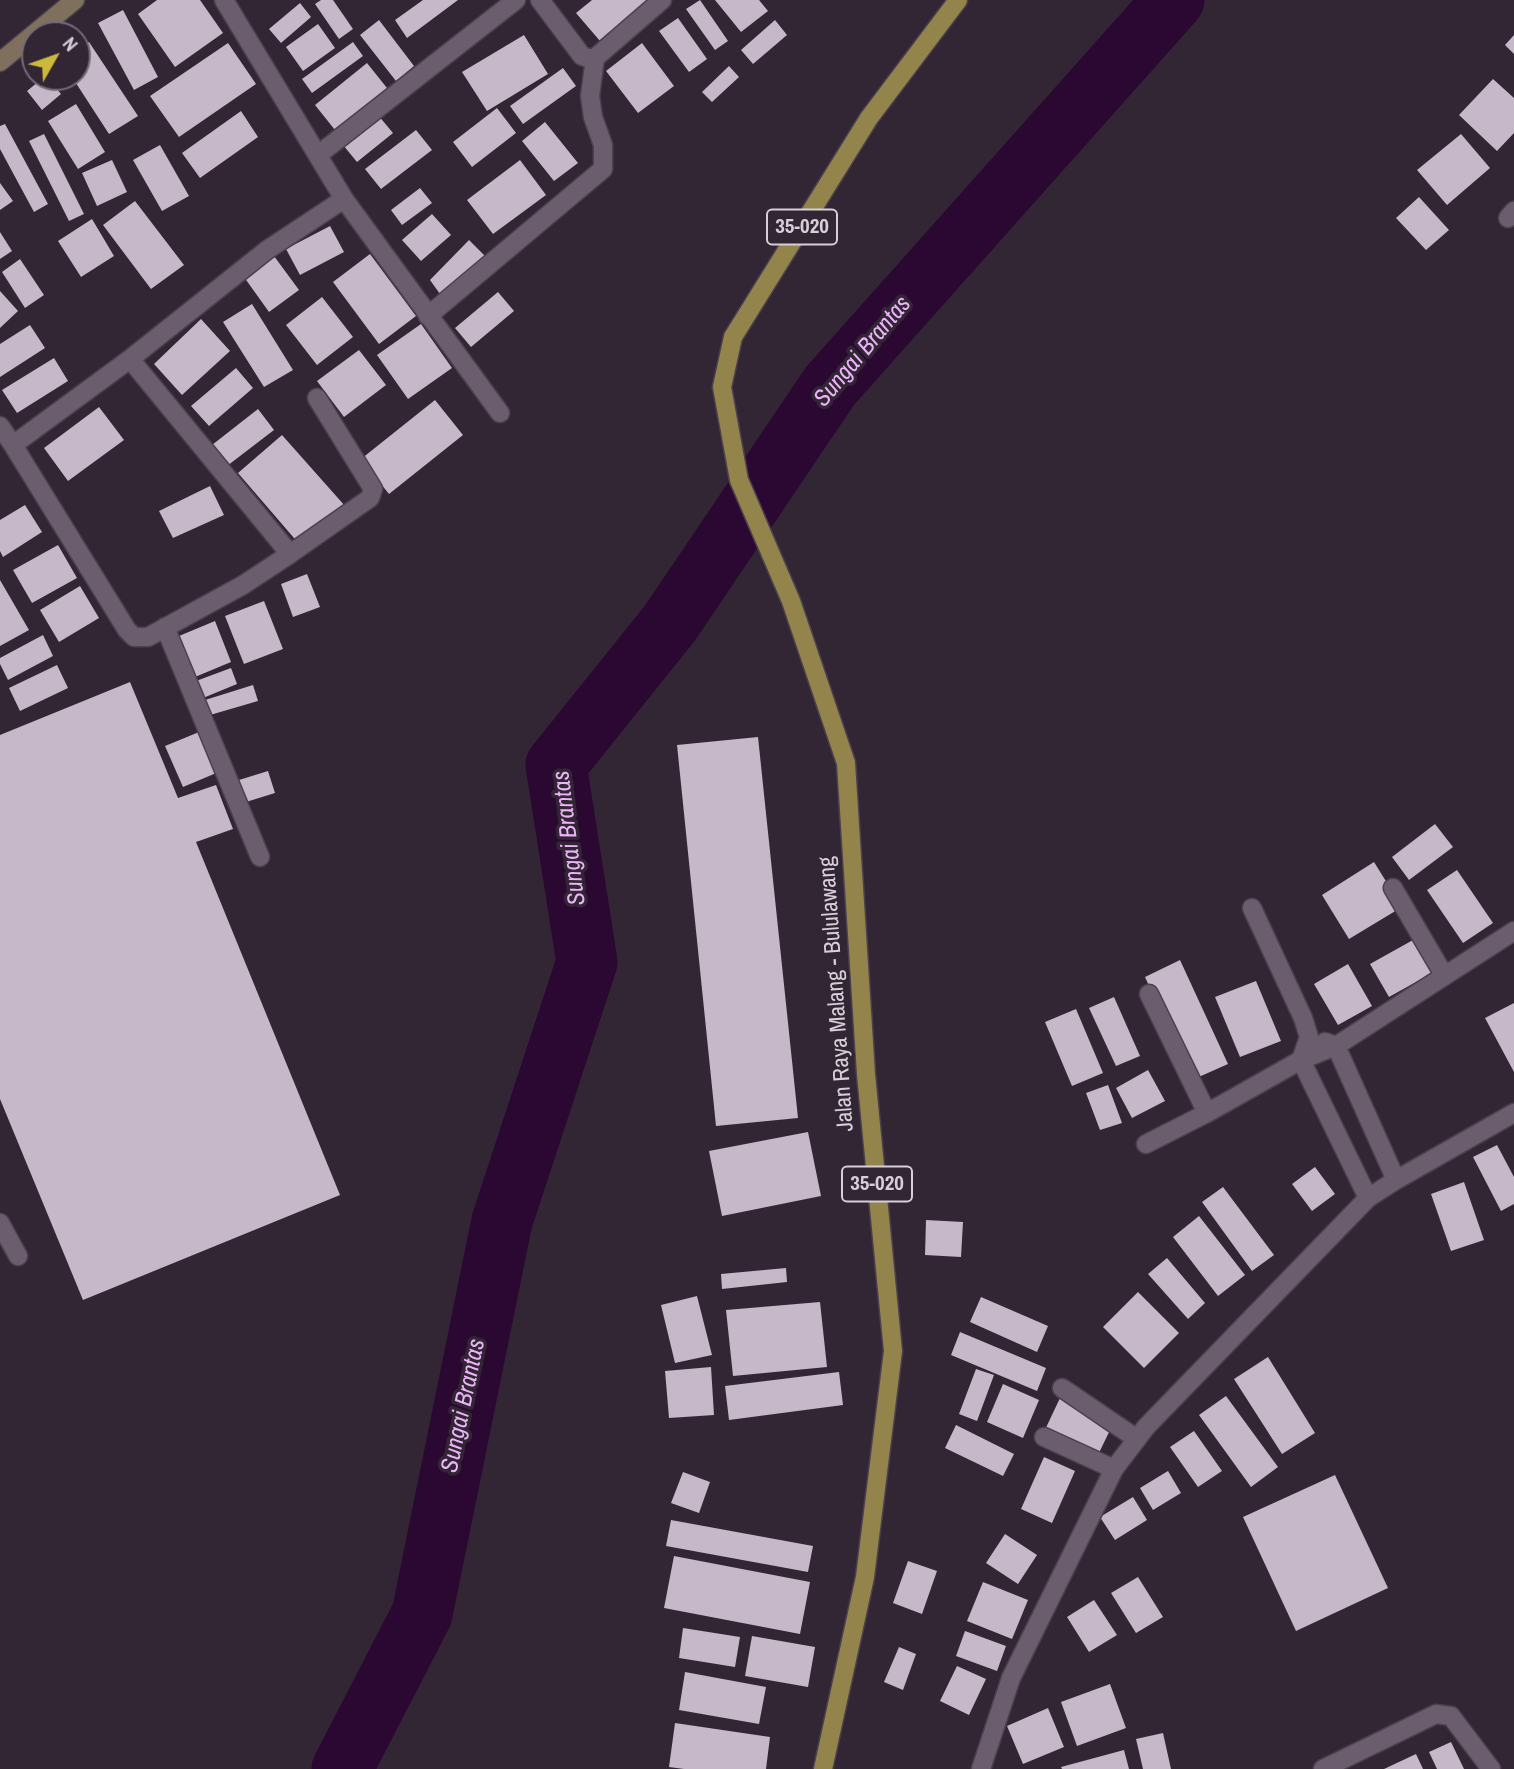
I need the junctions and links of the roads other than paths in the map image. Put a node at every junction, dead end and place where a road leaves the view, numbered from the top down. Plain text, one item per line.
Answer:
1 (75, 0) edge
2 (224, 0) edge
3 (516, 0) edge
4 (540, 0) edge
5 (663, 0) edge
6 (958, 0) edge
7 (595, 58) junction
8 (0, 62) edge
9 (318, 155) junction
10 (344, 199) junction
11 (428, 316) junction
12 (130, 359) junction
13 (317, 398) dead end
14 (500, 413) dead end
15 (0, 426) edge
16 (13, 444) junction
17 (290, 554) junction
18 (165, 627) junction
19 (260, 857) dead end
20 (1393, 888) dead end
21 (1252, 908) dead end
22 (1514, 931) edge
23 (1444, 975) junction
24 (1149, 994) dead end
25 (1309, 1037) junction
26 (1336, 1046) junction
27 (1301, 1060) junction
28 (1207, 1113) junction
29 (1514, 1113) edge
30 (1146, 1144) dead end
31 (1396, 1180) junction
32 (1368, 1198) junction
33 (0, 1223) edge
34 (18, 1256) dead end
35 (1062, 1388) dead end
36 (1044, 1437) dead end
37 (1137, 1439) junction
38 (1114, 1469) junction
39 (823, 1769) edge
40 (981, 1769) edge
41 (1323, 1769) edge
42 (1491, 1769) edge

1 - 8 main road
2 - 9 street
3 - 9 street
4 - 7 street
5 - 7 street
6 - 39 main road, Jalan Raya Malang - Bululawang / 35-020
7 - 11 street
9 - 10 street
10 - 11 street
10 - 12 street
11 - 14 street
12 - 16 street
12 - 17 street
13 - 17 street
15 - 16 street
16 - 18 street
17 - 18 street
18 - 19 street
20 - 23 street
21 - 25 street
22 - 23 street
23 - 26 street
24 - 28 street
25 - 26 street
25 - 27 street
26 - 27 street
26 - 31 street
27 - 28 street
27 - 32 street
28 - 30 street
29 - 31 street
31 - 32 street
32 - 37 street
33 - 34 street
35 - 37 street
36 - 38 street
37 - 38 street
38 - 40 street
41 - 42 street

